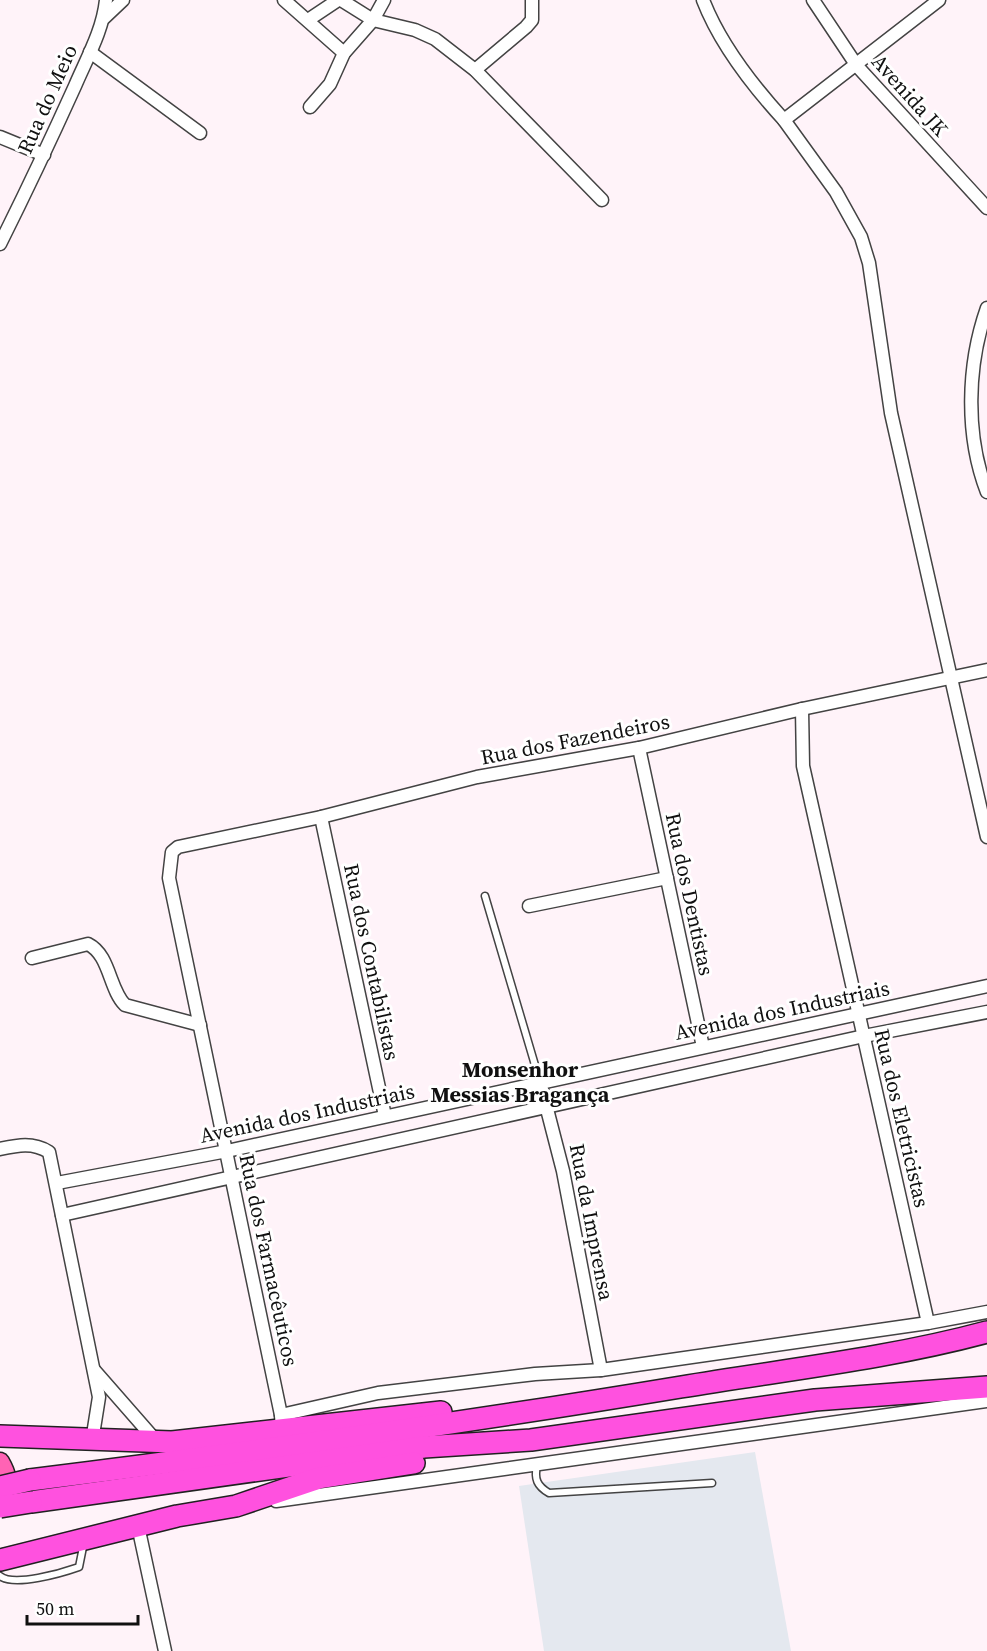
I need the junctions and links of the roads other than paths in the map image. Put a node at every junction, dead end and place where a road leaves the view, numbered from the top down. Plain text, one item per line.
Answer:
1 (106, 0) edge
2 (123, 0) edge
3 (284, 0) edge
4 (339, 0) edge
5 (384, 0) edge
6 (531, 0) edge
7 (703, 0) edge
8 (813, 0) edge
9 (939, 0) edge
10 (104, 18) junction
11 (373, 20) junction
12 (309, 21) junction
13 (90, 52) junction
14 (344, 53) junction
15 (857, 66) junction
16 (475, 70) junction
17 (310, 107) dead end
18 (784, 120) junction
19 (200, 133) dead end
20 (0, 137) edge
21 (44, 155) junction
22 (602, 200) dead end
23 (987, 208) edge
24 (0, 244) edge
25 (987, 308) edge
26 (987, 492) edge
27 (987, 670) edge
28 (953, 677) junction
29 (802, 709) junction
30 (639, 748) junction
31 (321, 817) junction
32 (987, 837) edge
33 (172, 852) joint
34 (667, 878) junction
35 (485, 896) dead end
36 (528, 906) dead end
37 (32, 958) dead end
38 (987, 986) edge
39 (987, 1012) edge
40 (858, 1013) junction
41 (200, 1025) junction
42 (864, 1036) junction
43 (703, 1047) junction
44 (540, 1082) junction
45 (548, 1108) junction
46 (386, 1116) junction
47 (0, 1149) edge
48 (227, 1151) junction
49 (233, 1178) junction
50 (57, 1183) junction
51 (62, 1215) junction
52 (987, 1312) edge
53 (928, 1323) junction
54 (987, 1332) edge
55 (91, 1367) junction
56 (601, 1370) junction
57 (698, 1384) junction
58 (987, 1387) edge
59 (987, 1401) edge
60 (281, 1422) junction
61 (0, 1436) edge
62 (531, 1440) junction
63 (92, 1441) junction
64 (157, 1442) junction
65 (0, 1462) edge
66 (537, 1466) junction
67 (712, 1484) dead end
68 (0, 1487) edge
69 (236, 1506) junction
70 (0, 1507) edge
71 (0, 1513) edge
72 (138, 1526) junction
73 (84, 1540) junction
74 (0, 1560) edge
75 (0, 1575) edge
76 (165, 1651) edge

1 - 10 street, Rua do Meio
2 - 10 street
3 - 12 street
4 - 11 street
4 - 12 street
5 - 11 street
6 - 16 street
7 - 18 street
8 - 15 street, Avenida JK
9 - 15 street
10 - 13 street, Rua do Meio
11 - 14 street
11 - 16 street
12 - 14 street
13 - 19 street
13 - 21 street, Rua do Meio
14 - 17 street
15 - 18 street
15 - 23 street, Avenida JK
16 - 22 street
18 - 28 street
20 - 21 street
21 - 24 street, Rua do Meio
25 - 26 street
27 - 28 street, Rua dos Fazendeiros
28 - 29 street, Rua dos Fazendeiros
28 - 32 street
29 - 30 street, Rua dos Fazendeiros
29 - 40 street, Rua dos Eletricistas
30 - 31 street, Rua dos Fazendeiros
30 - 34 street, Rua dos Dentistas
31 - 33 street, Rua dos Fazendeiros
31 - 46 street, Rua dos Contabilistas
33 - 41 street, Rua dos Farmacêuticos
34 - 36 street
34 - 43 street, Rua dos Dentistas
35 - 44 lane
37 - 41 street
38 - 40 street, Avenida dos Industriais
39 - 42 street, Avenida dos Industriais
40 - 42 street, Rua dos Eletricistas
40 - 43 street, Avenida dos Industriais
41 - 48 street, Rua dos Farmacêuticos
42 - 45 street, Avenida dos Industriais
42 - 53 street, Rua dos Eletricistas
43 - 44 street, Avenida dos Industriais
44 - 45 street, Rua da Imprensa
44 - 46 street, Avenida dos Industriais
45 - 49 street, Avenida dos Industriais
45 - 56 street, Rua da Imprensa
46 - 48 street, Avenida dos Industriais
47 - 50 street
48 - 49 street, Rua dos Farmacêuticos
48 - 50 street, Avenida dos Industriais
49 - 51 street, Avenida dos Industriais
49 - 60 street, Rua dos Farmacêuticos
50 - 51 street
51 - 55 street
52 - 53 street
53 - 56 street
54 - 57 highway
55 - 63 street
55 - 64 street
56 - 60 street
57 - 60 highway
57 - 68 highway, bridge
58 - 62 highway
59 - 66 street
60 - 64 highway
61 - 63 highway
62 - 69 highway
62 - 70 highway, bridge
63 - 64 highway
65 - 71 main road
66 - 67 lane
66 - 69 street
69 - 72 highway
72 - 73 highway
72 - 76 street
73 - 74 highway
73 - 75 lane

